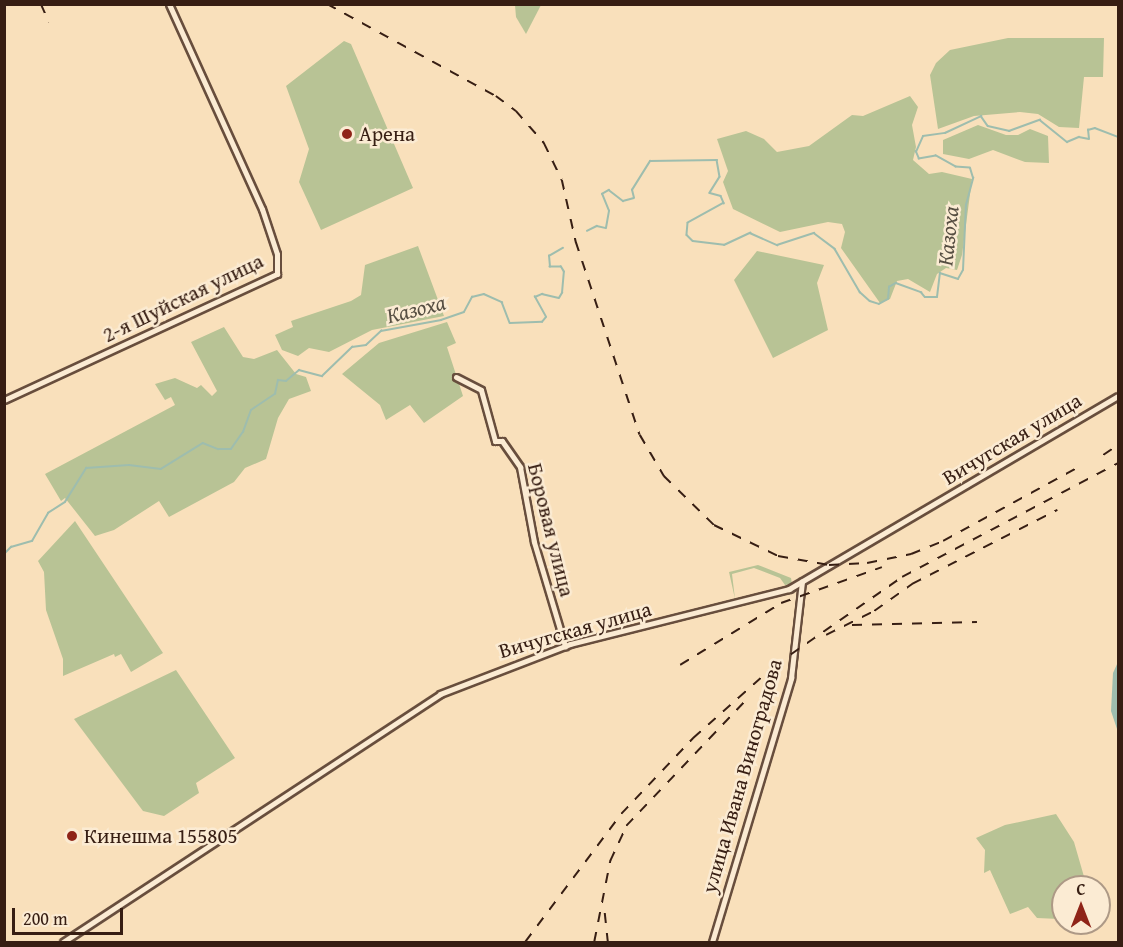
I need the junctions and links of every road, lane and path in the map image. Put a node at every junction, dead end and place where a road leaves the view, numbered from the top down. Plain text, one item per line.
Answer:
1 (169, 4) edge
2 (456, 377) dead end
3 (1119, 396) edge
4 (4, 400) edge
5 (802, 582) junction
6 (564, 646) junction
7 (63, 942) edge
8 (712, 942) edge

1 - 4 street, 2-я Шуйская улица
2 - 6 street, Боровая улица
3 - 5 street, Вичугская улица
5 - 6 street, Вичугская улица
5 - 8 street, улица Ивана Виноградова
6 - 7 street, Вичугская улица

